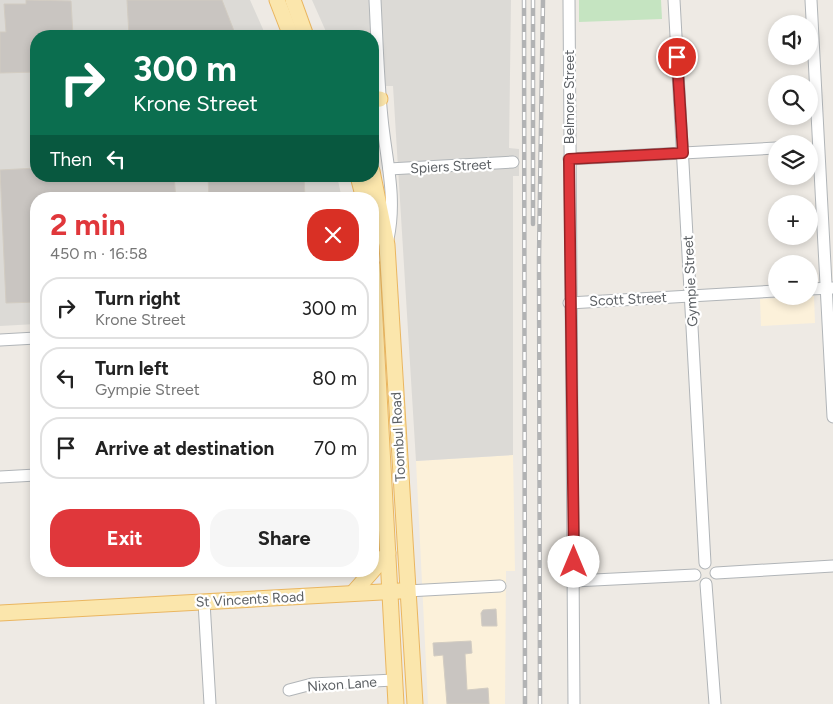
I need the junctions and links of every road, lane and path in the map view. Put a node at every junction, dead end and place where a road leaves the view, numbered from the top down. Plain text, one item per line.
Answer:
1 (277, 0) edge
2 (293, 0) edge
3 (375, 0) edge
4 (569, 0) edge
5 (674, 0) edge
6 (811, 0) edge
7 (289, 30) edge
8 (304, 30) edge
9 (375, 30) edge
10 (379, 115) edge
11 (814, 135) edge
12 (768, 148) edge
13 (683, 153) junction
14 (569, 159) junction
15 (513, 162) dead end
16 (389, 169) junction
17 (818, 182) edge
18 (379, 206) edge
19 (387, 245) junction
20 (830, 288) edge
21 (768, 291) edge
22 (691, 296) junction
23 (570, 303) junction
24 (391, 318) junction
25 (379, 319) edge
26 (30, 338) edge
27 (0, 340) edge
28 (833, 417) edge
29 (379, 474) edge
30 (30, 475) edge
31 (0, 477) edge
32 (388, 553) junction
33 (705, 563) junction
34 (379, 564) edge
35 (833, 566) edge
36 (716, 573) junction
37 (695, 575) junction
38 (368, 577) edge
39 (574, 581) junction
40 (706, 584) junction
41 (500, 586) dead end
42 (406, 590) junction
43 (390, 591) junction
44 (353, 594) junction
45 (204, 602) junction
46 (0, 614) edge
47 (394, 680) junction
48 (289, 690) dead end
49 (210, 704) edge
50 (396, 704) edge
51 (415, 704) edge
52 (574, 704) edge
53 (715, 704) edge

1 - 7 main road
2 - 8 main road
3 - 9 street
4 - 14 street, Belmore Street
5 - 13 street, Gympie Street
6 - 11 street
10 - 16 street
12 - 13 street
13 - 14 street
13 - 22 street, Gympie Street
14 - 23 street, Belmore Street
15 - 16 street, Spiers Street
16 - 19 street
17 - 20 street
18 - 19 main road, Toombul Road
19 - 24 main road, Toombul Road
20 - 28 street
21 - 22 street, Scott Street
22 - 23 street, Scott Street
22 - 33 street, Gympie Street
23 - 39 street, Belmore Street
24 - 25 street
24 - 42 main road, Toombul Road
26 - 27 street
29 - 32 main road, Toombul Road
30 - 31 street
32 - 34 main road
32 - 43 main road, Toombul Road
33 - 36 street
33 - 37 street
35 - 36 street
36 - 40 street
37 - 39 street
37 - 40 street
38 - 44 main road
39 - 52 street, Belmore Street
40 - 53 street
41 - 42 street, St Vincents Road
42 - 43 main road, St Vincents Road
42 - 51 main road, Toombul Road
43 - 44 main road, St Vincents Road
43 - 47 main road, Toombul Road
44 - 45 main road, St Vincents Road
45 - 46 main road, St Vincents Road
45 - 49 street
47 - 48 street, Nixon Lane
47 - 50 main road, Toombul Road

